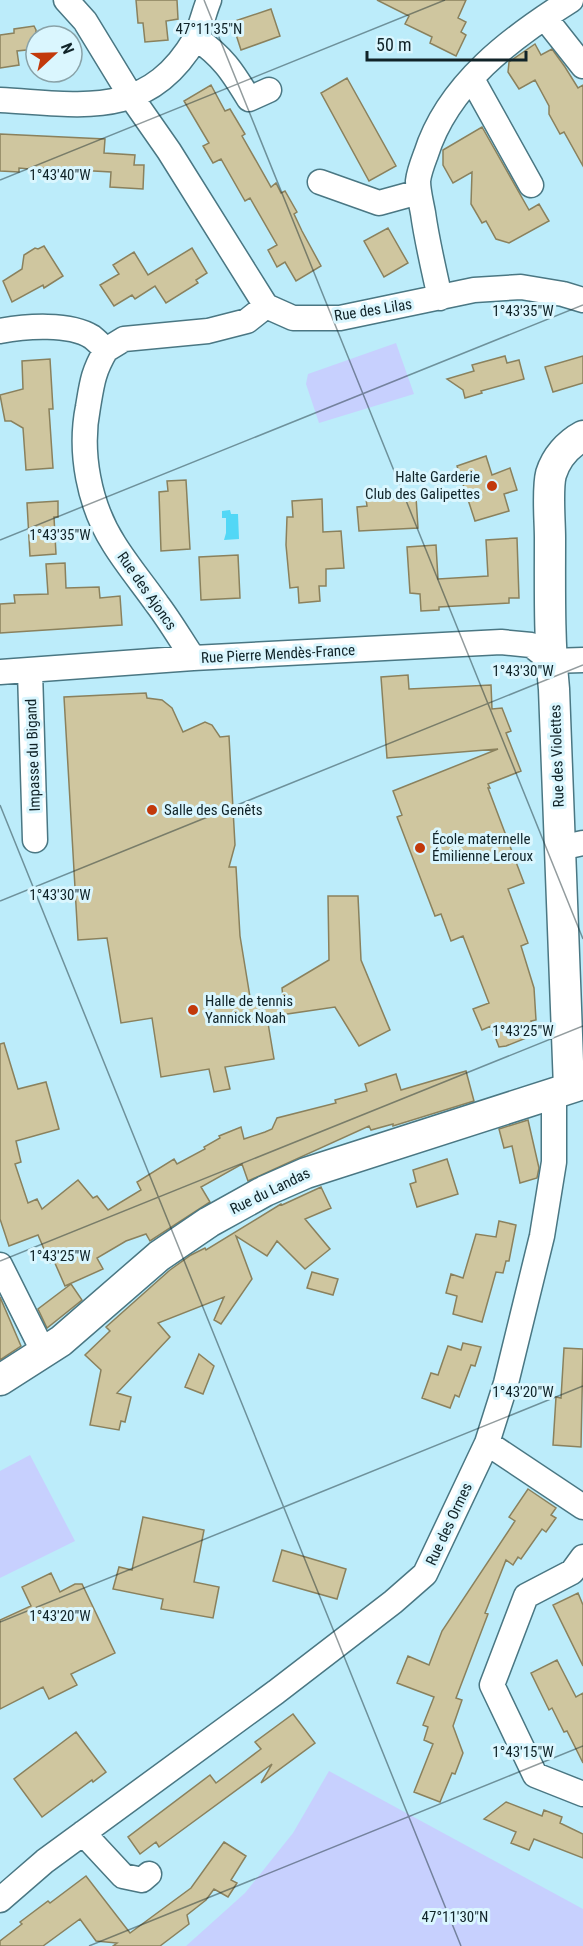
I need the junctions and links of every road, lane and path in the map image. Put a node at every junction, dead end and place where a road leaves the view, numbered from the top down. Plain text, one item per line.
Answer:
1 (66, 0) edge
2 (208, 0) edge
3 (571, 0) edge
4 (545, 18) junction
5 (196, 38) junction
6 (583, 66) edge
7 (472, 78) junction
8 (269, 90) dead end
9 (132, 98) junction
10 (0, 100) edge
11 (320, 182) dead end
12 (531, 185) dead end
13 (419, 192) junction
14 (440, 298) junction
15 (583, 300) edge
16 (266, 306) junction
17 (0, 330) edge
18 (106, 350) junction
19 (583, 436) edge
20 (193, 658) junction
21 (583, 660) edge
22 (551, 661) junction
23 (30, 671) junction
24 (0, 672) edge
25 (35, 840) dead end
26 (572, 845) edge
27 (569, 1088) edge
28 (0, 1265) edge
29 (44, 1353) junction
30 (0, 1380) edge
31 (487, 1443) junction
32 (583, 1507) edge
33 (583, 1557) edge
34 (583, 1794) edge
35 (82, 1833) junction
36 (150, 1874) dead end
37 (0, 1900) edge

1 - 9 street
2 - 5 street
3 - 4 street
4 - 6 street
4 - 7 street
5 - 8 street
5 - 9 street
7 - 12 street
7 - 13 street
9 - 10 street
9 - 16 street
11 - 13 street
13 - 14 street
14 - 15 street, Rue des Lilas
14 - 16 street, Rue des Lilas
16 - 18 street
17 - 18 street
18 - 20 street, Rue des Ajoncs
19 - 22 street, Rue des Violettes
20 - 22 street, Rue Pierre Mendès-France
20 - 23 street, Rue Pierre Mendès-France
21 - 22 street
22 - 26 street, Rue des Violettes
23 - 24 street, Rue Pierre Mendès-France
23 - 25 street, Impasse du Bigand
26 - 27 street, Rue des Violettes
27 - 29 street, Rue du Landas
27 - 31 street, Rue des Ormes
28 - 29 street
29 - 30 street, Rue du Landas
31 - 32 street
31 - 35 street, Rue des Ormes
33 - 34 street
35 - 36 street
35 - 37 street, Rue des Ormes

